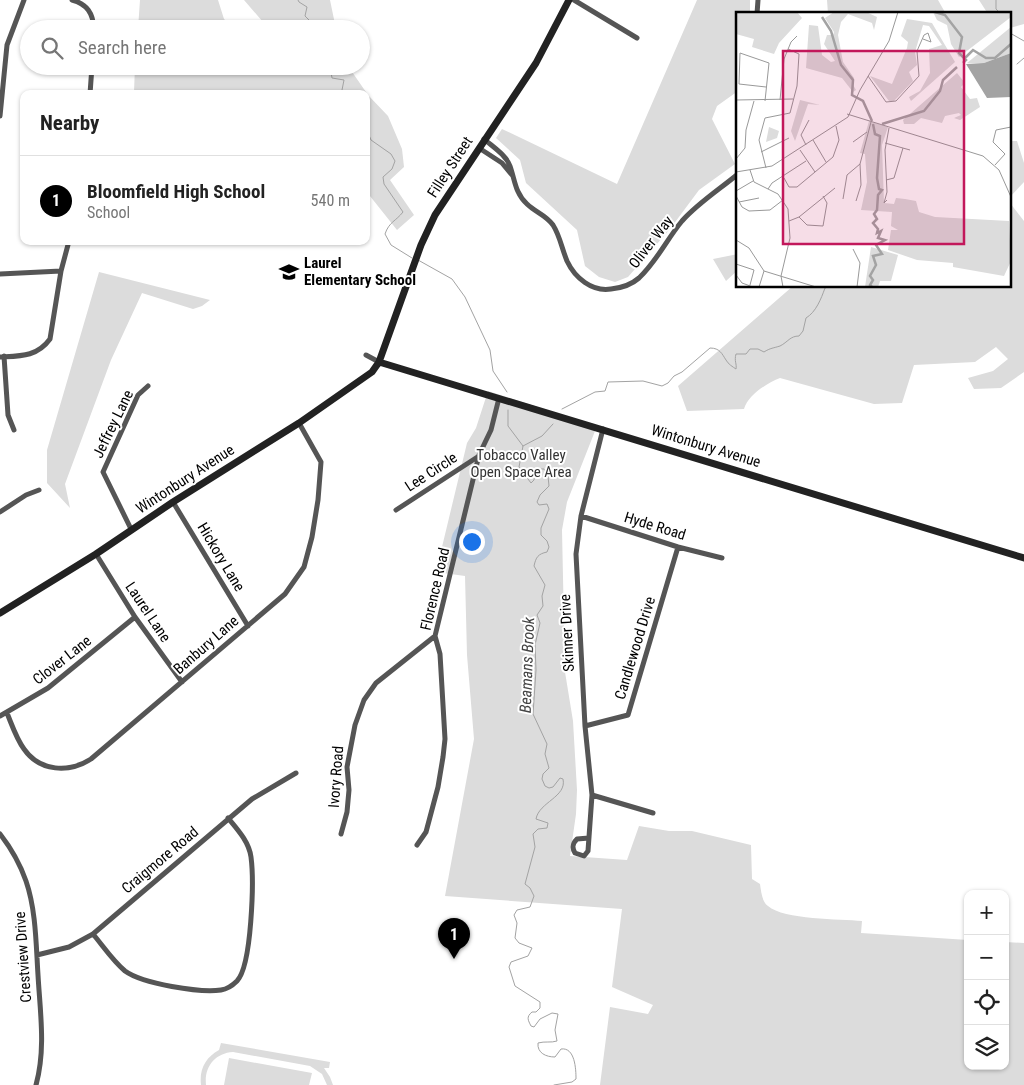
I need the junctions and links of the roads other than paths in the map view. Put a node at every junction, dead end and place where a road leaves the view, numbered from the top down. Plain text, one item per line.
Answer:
1 (24, 0) edge
2 (72, 0) edge
3 (569, 0) edge
4 (574, 0) edge
5 (93, 20) edge
6 (637, 38) dead end
7 (91, 75) edge
8 (90, 90) edge
9 (0, 116) edge
10 (484, 139) junction
11 (479, 148) junction
12 (512, 176) junction
13 (736, 176) edge
14 (69, 245) edge
15 (61, 271) junction
16 (0, 274) edge
17 (366, 355) dead end
18 (2, 357) edge
19 (379, 362) junction
20 (148, 386) dead end
21 (500, 398) junction
22 (299, 422) junction
23 (14, 430) dead end
24 (603, 430) junction
25 (479, 455) junction
26 (39, 490) dead end
27 (174, 502) junction
28 (396, 510) dead end
29 (0, 512) edge
30 (581, 516) junction
31 (132, 529) junction
32 (678, 546) junction
33 (96, 554) junction
34 (722, 558) dead end
35 (1024, 558) edge
36 (0, 612) edge
37 (135, 617) junction
38 (248, 626) junction
39 (435, 636) junction
40 (182, 682) junction
41 (7, 713) junction
42 (0, 716) edge
43 (585, 726) junction
44 (296, 773) dead end
45 (592, 796) junction
46 (652, 813) dead end
47 (228, 818) junction
48 (342, 834) dead end
49 (1, 837) edge
50 (589, 838) dead end
51 (417, 845) dead end
52 (93, 934) junction
53 (36, 955) junction
54 (36, 1085) edge

1 - 9 street
2 - 5 street
3 - 10 street, Filley Street
4 - 6 street
7 - 8 street
10 - 11 street, Filley Street
10 - 12 street, Oliver Way
11 - 12 street, Oliver Way
11 - 19 street, Filley Street
12 - 13 street, Oliver Way
14 - 15 street
15 - 16 street
15 - 18 street
17 - 19 street, Wintonbury Avenue
18 - 23 street
19 - 21 street, Wintonbury Avenue
19 - 22 street, Wintonbury Avenue
20 - 31 street, Jeffrey Lane
21 - 24 street, Wintonbury Avenue
21 - 25 street, Florence Road
22 - 27 street, Wintonbury Avenue
22 - 38 street, Banbury Lane
24 - 30 street, Skinner Drive
24 - 35 street, Wintonbury Avenue
25 - 28 street, Lee Circle
25 - 39 street, Florence Road
26 - 29 street
27 - 31 street, Wintonbury Avenue
27 - 38 street, Hickory Lane
30 - 32 street, Hyde Road
30 - 43 street, Skinner Drive
31 - 33 street, Wintonbury Avenue
32 - 34 street, Hyde Road
32 - 43 street, Candlewood Drive
33 - 36 street, Wintonbury Avenue
33 - 37 street, Laurel Lane
37 - 40 street, Laurel Lane
37 - 41 street, Clover Lane
38 - 40 street, Banbury Lane
39 - 48 street, Ivory Road
39 - 51 street, Florence Road
40 - 41 street, Banbury Lane
41 - 42 street, Clover Lane
43 - 45 street, Skinner Drive
44 - 47 street, Craigmore Road
45 - 46 street
45 - 50 street, Skinner Drive
47 - 52 street, Craigmore Road
47 - 52 street
49 - 53 street, Crestview Drive
52 - 53 street, Craigmore Road
53 - 54 street, Crestview Drive

